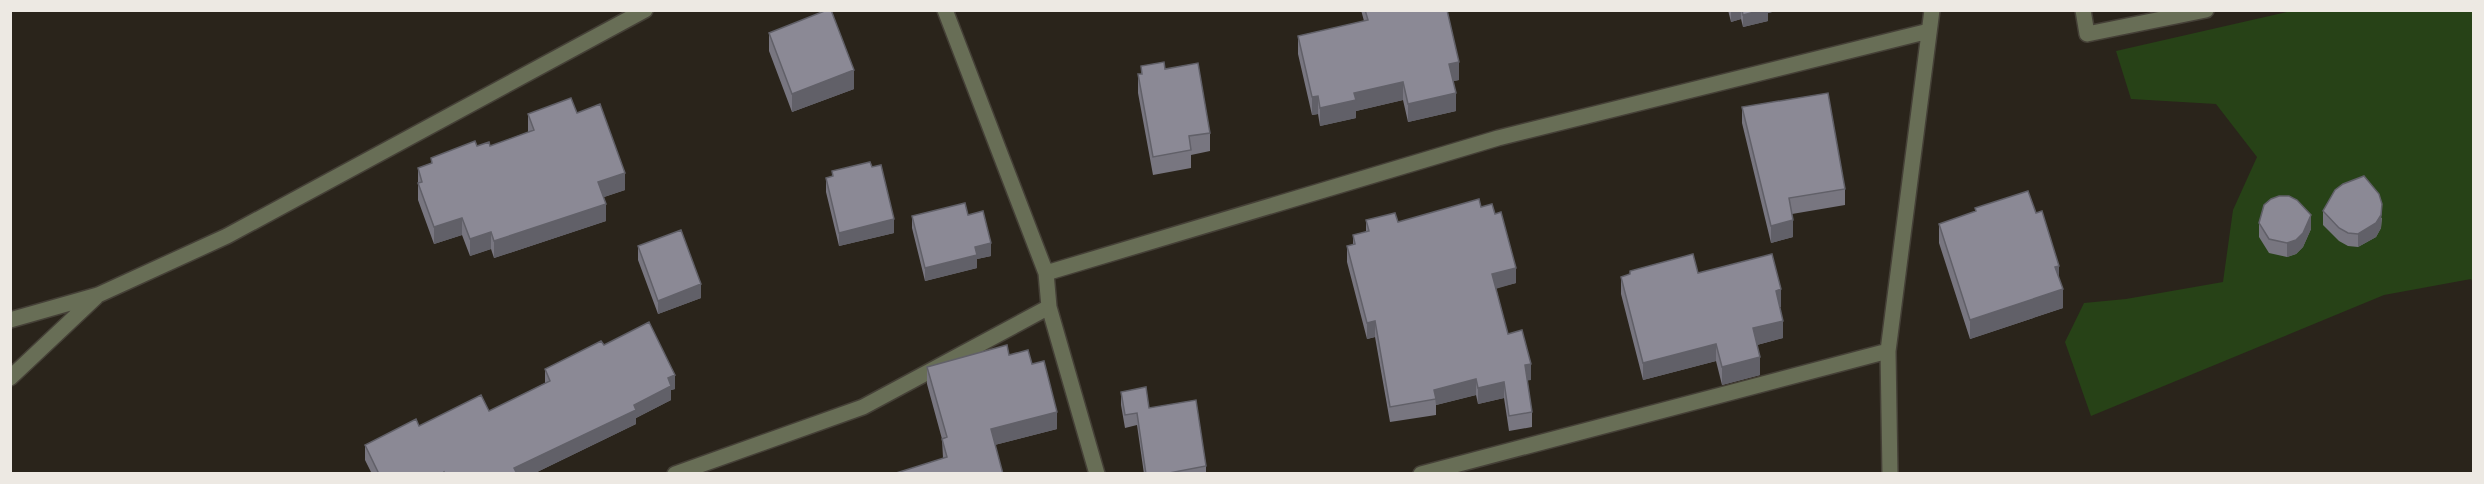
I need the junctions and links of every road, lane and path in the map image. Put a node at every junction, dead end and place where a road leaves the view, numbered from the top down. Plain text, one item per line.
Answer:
1 (645, 10) edge
2 (945, 10) edge
3 (1932, 10) edge
4 (2083, 10) edge
5 (2206, 10) edge
6 (1929, 31) junction
7 (1046, 273) junction
8 (98, 295) junction
9 (1049, 307) junction
10 (10, 320) edge
11 (1888, 351) junction
12 (10, 378) edge
13 (675, 474) edge
14 (1097, 474) edge
15 (1421, 474) edge
16 (1890, 474) edge

1 - 8 street
2 - 7 street
3 - 6 street
4 - 5 street
6 - 7 street
6 - 11 street
7 - 9 street
8 - 10 street
8 - 12 street
9 - 13 street
9 - 14 street
11 - 15 street
11 - 16 street

